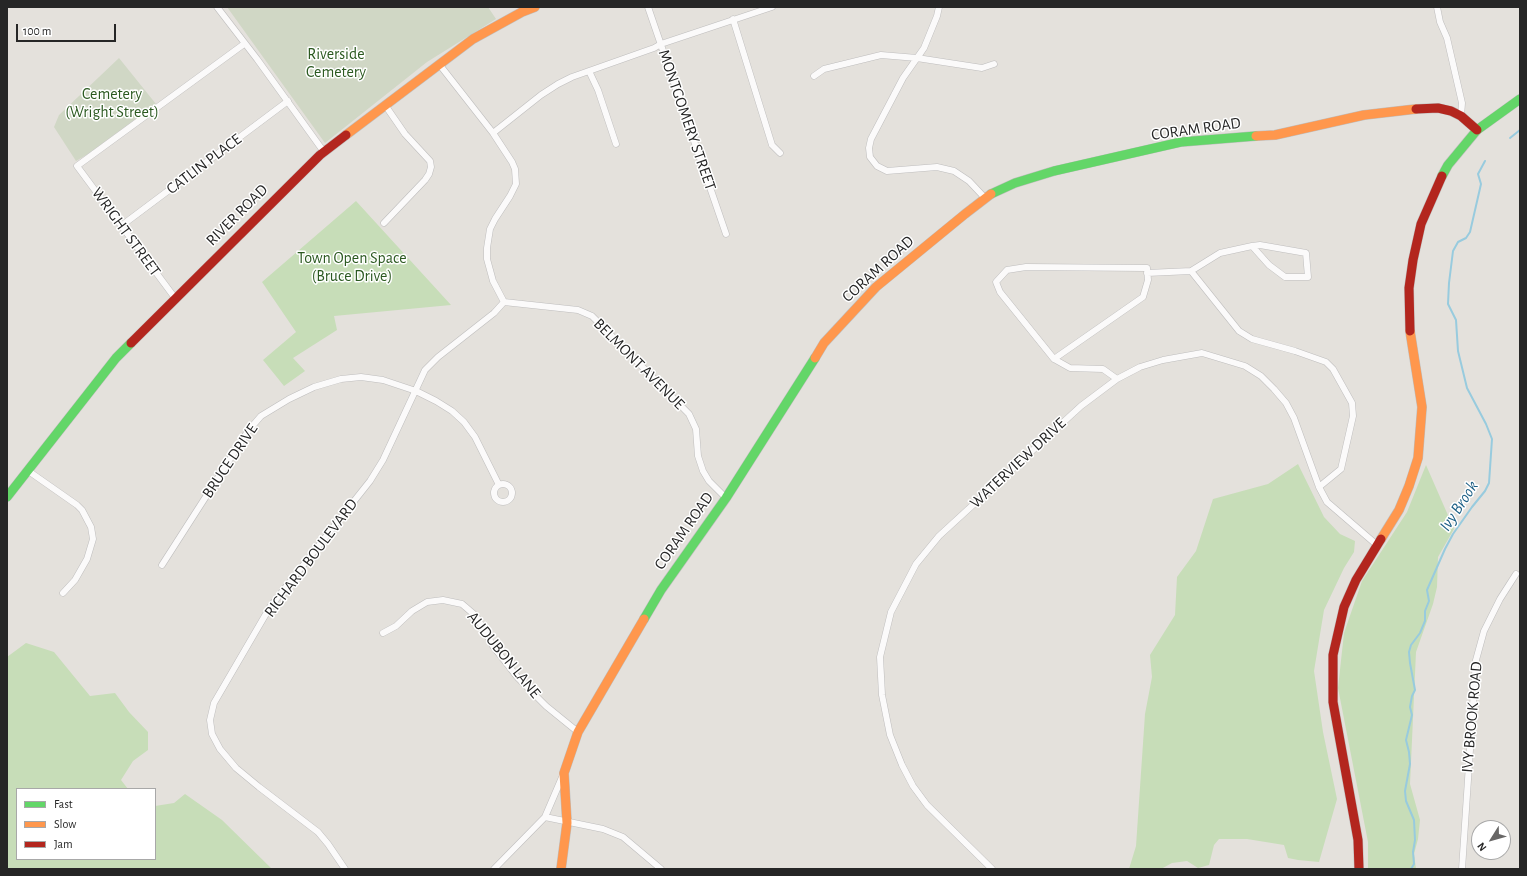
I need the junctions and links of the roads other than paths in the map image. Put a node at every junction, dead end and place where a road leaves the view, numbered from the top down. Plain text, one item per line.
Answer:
1 (217, 7) edge
2 (535, 7) edge
3 (648, 7) edge
4 (772, 7) edge
5 (939, 7) edge
6 (1437, 7) edge
7 (733, 19) junction
8 (244, 44) junction
9 (661, 44) junction
10 (917, 58) junction
11 (439, 64) junction
12 (994, 64) dead end
13 (589, 71) junction
14 (814, 76) dead end
15 (1520, 99) edge
16 (288, 101) junction
17 (385, 105) junction
18 (1461, 116) junction
19 (1477, 130) junction
20 (493, 133) junction
21 (616, 144) dead end
22 (324, 152) junction
23 (780, 153) dead end
24 (986, 198) junction
25 (384, 223) dead end
26 (121, 226) junction
27 (726, 234) dead end
28 (1252, 246) junction
29 (1191, 270) junction
30 (1147, 273) junction
31 (175, 298) junction
32 (504, 302) junction
33 (1054, 359) junction
34 (1117, 379) junction
35 (416, 391) junction
36 (27, 470) junction
37 (499, 484) dead end
38 (1319, 487) junction
39 (7, 497) edge
40 (726, 498) junction
41 (1377, 545) junction
42 (162, 565) dead end
43 (1516, 574) dead end
44 (63, 593) dead end
45 (383, 633) dead end
46 (578, 732) junction
47 (564, 773) junction
48 (545, 818) junction
49 (567, 823) junction
50 (345, 869) edge
51 (494, 869) edge
52 (561, 869) edge
53 (661, 869) edge
54 (992, 869) edge
55 (1359, 869) edge
56 (1462, 869) edge

1 - 8 street
2 - 11 main road, RIVER ROAD
3 - 9 street, MONTGOMERY STREET
4 - 7 street
5 - 10 street
6 - 18 street
7 - 9 street
7 - 23 street
8 - 16 street
8 - 26 street, WRIGHT STREET
9 - 13 street
9 - 27 street, MONTGOMERY STREET
10 - 12 street
10 - 14 street
10 - 24 street
11 - 17 main road, RIVER ROAD
11 - 20 street
13 - 20 street
13 - 21 street
15 - 19 main road
16 - 22 street
16 - 26 street, CATLIN PLACE
17 - 22 main road, RIVER ROAD
17 - 25 street
18 - 19 main road, CORAM ROAD
18 - 24 main road, CORAM ROAD
19 - 41 main road
20 - 32 street
22 - 31 main road, RIVER ROAD
24 - 40 main road, CORAM ROAD
26 - 31 street, WRIGHT STREET
28 - 28 street
28 - 29 street
29 - 30 street
29 - 38 street
30 - 33 street
30 - 33 street
31 - 36 main road, RIVER ROAD
32 - 35 street, RICHARD BOULEVARD
32 - 40 street, BELMONT AVENUE
33 - 34 street
34 - 38 street, WATERVIEW DRIVE
34 - 54 street, WATERVIEW DRIVE
35 - 37 street, BRUCE DRIVE
35 - 42 street, BRUCE DRIVE
35 - 50 street, RICHARD BOULEVARD
36 - 39 main road, RIVER ROAD
36 - 44 street
38 - 41 street, WATERVIEW DRIVE
40 - 46 main road, CORAM ROAD
41 - 55 main road
43 - 56 street, IVY BROOK ROAD
45 - 46 street, AUDUBON LANE
46 - 47 main road, CORAM ROAD
47 - 48 street
47 - 49 main road, CORAM ROAD
48 - 49 street
48 - 51 street
49 - 52 main road, CORAM ROAD
49 - 53 street

